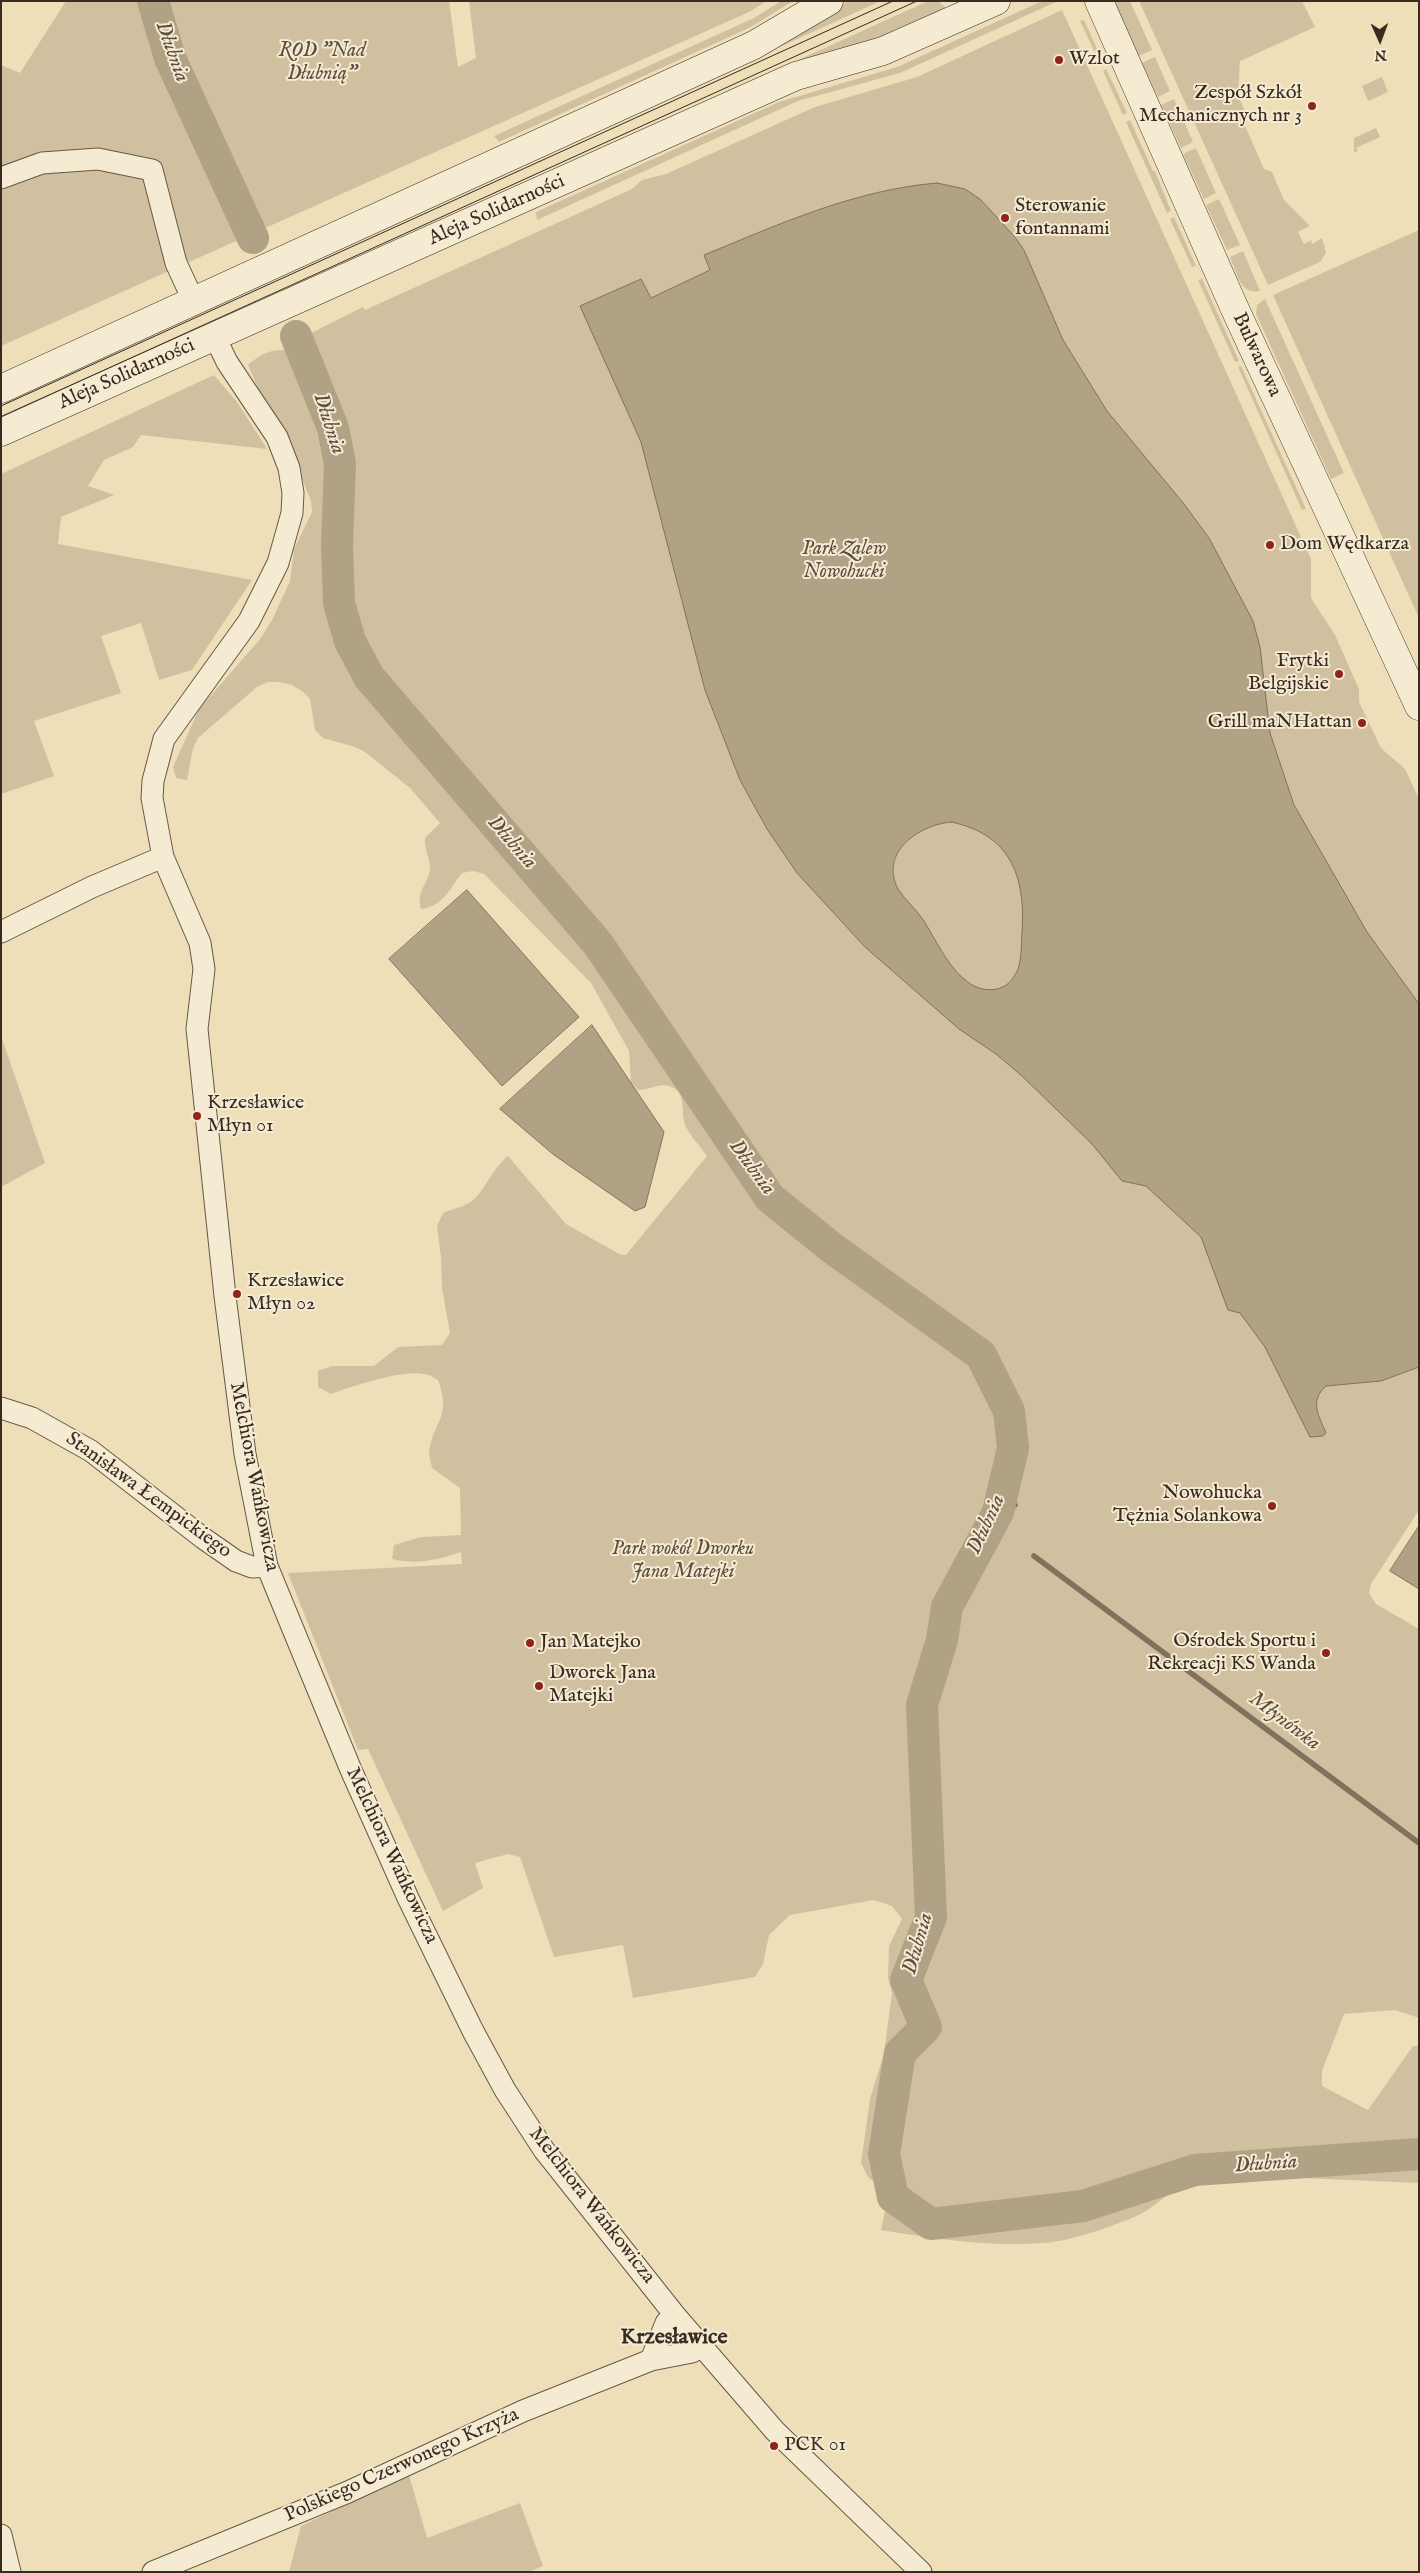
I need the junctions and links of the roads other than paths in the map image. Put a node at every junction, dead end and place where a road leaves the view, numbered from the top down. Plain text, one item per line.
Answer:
1 (830, 1) edge
2 (1099, 1) edge
3 (981, 3) edge
4 (1, 178) edge
5 (194, 302) junction
6 (214, 335) junction
7 (1, 390) edge
8 (1, 432) edge
9 (1419, 706) edge
10 (164, 857) junction
11 (1, 932) edge
12 (1, 1408) edge
13 (267, 1566) junction
14 (674, 2314) junction
15 (702, 2346) junction
16 (650, 2360) junction
17 (1, 2535) edge
18 (10, 2572) edge
19 (153, 2572) edge
20 (921, 2572) edge

1 - 5 street, Aleja Solidarności
2 - 9 street, Bulwarowa
3 - 6 street, Aleja Solidarności
4 - 5 street
5 - 7 street, Aleja Solidarności
6 - 8 street, Aleja Solidarności
6 - 10 street, Melchiora Wańkowicza
10 - 11 street
10 - 13 street, Melchiora Wańkowicza
12 - 13 street, Stanisława Łempickiego
13 - 14 street, Melchiora Wańkowicza
14 - 15 street, Melchiora Wańkowicza
14 - 16 street
15 - 16 street, Polskiego Czerwonego Krzyża
15 - 20 street, Melchiora Wańkowicza
16 - 19 street, Polskiego Czerwonego Krzyża
17 - 18 street

